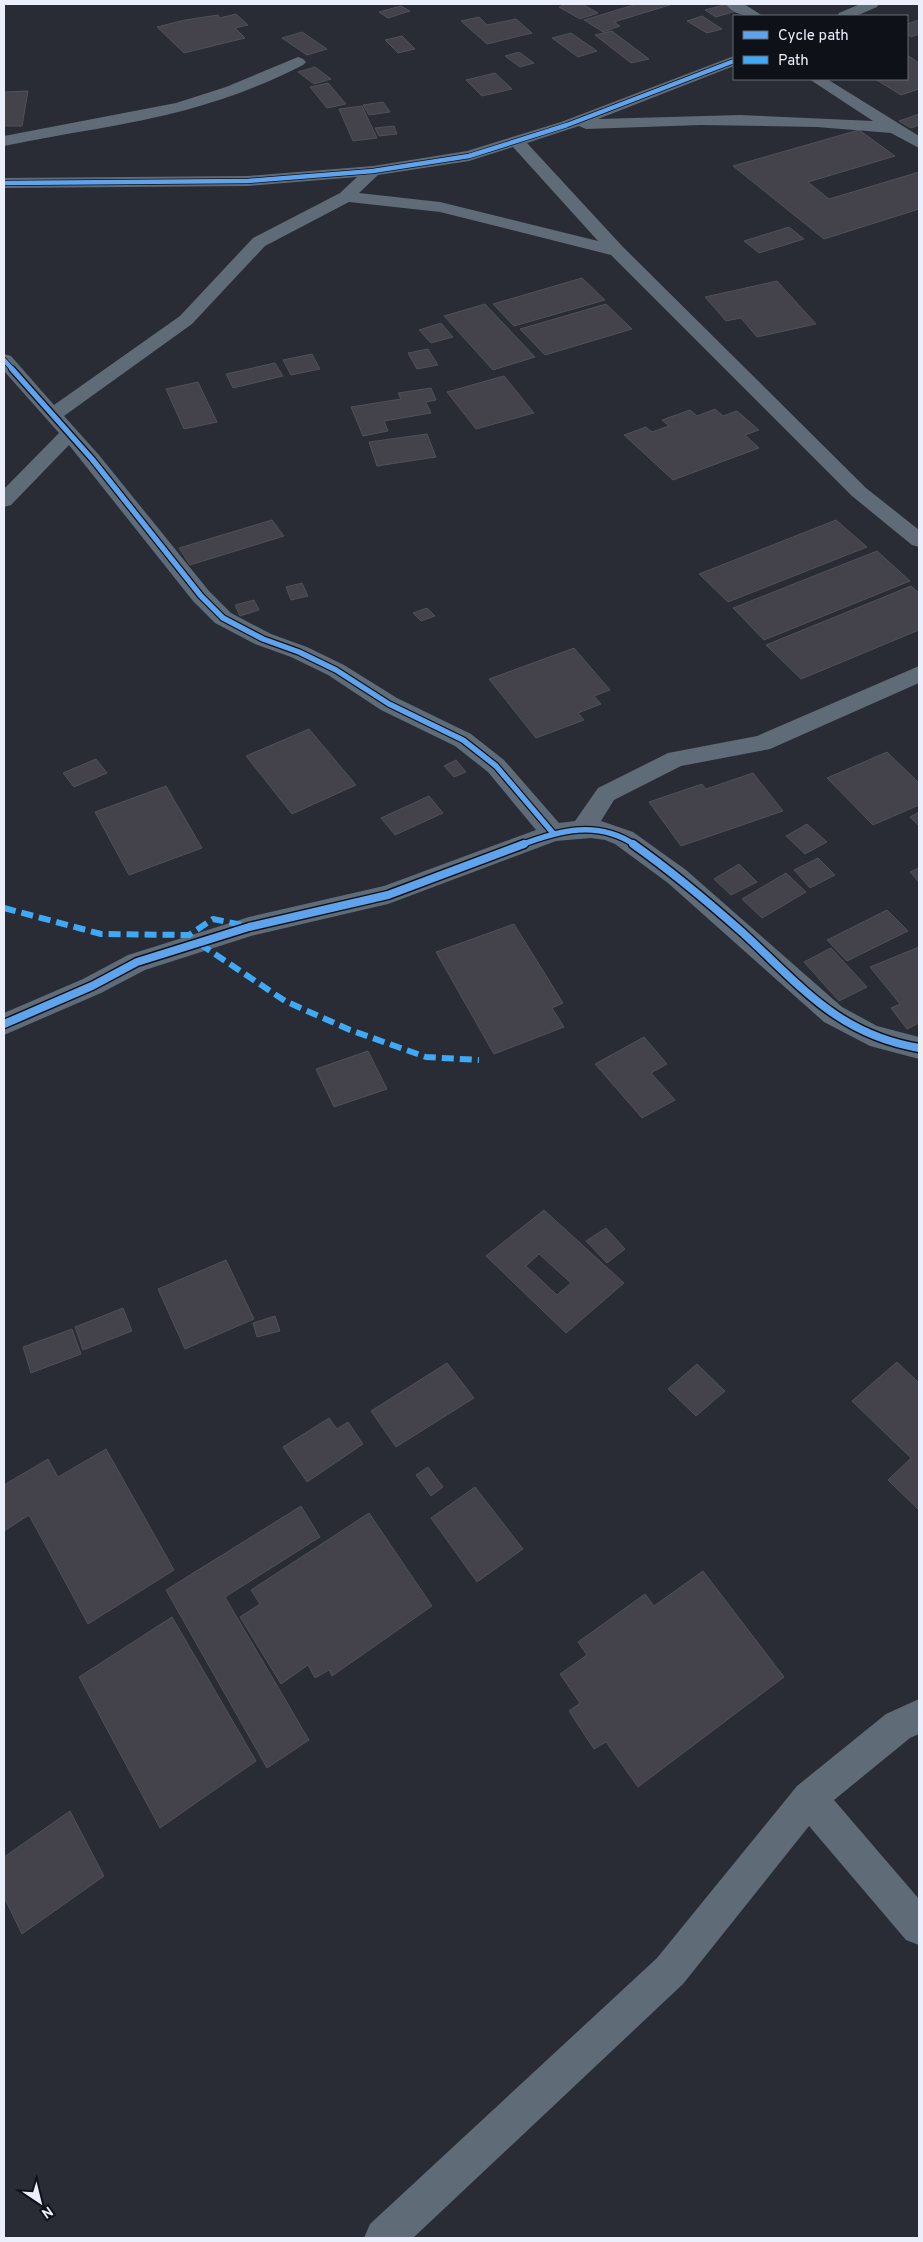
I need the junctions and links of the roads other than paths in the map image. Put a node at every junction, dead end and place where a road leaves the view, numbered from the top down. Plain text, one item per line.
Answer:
1 (733, 4) edge
2 (872, 4) edge
3 (754, 15) edge
4 (846, 15) edge
5 (298, 62) dead end
6 (733, 62) edge
7 (819, 80) edge
8 (567, 125) junction
9 (894, 128) junction
10 (4, 141) edge
11 (516, 141) junction
12 (919, 144) edge
13 (374, 171) junction
14 (4, 183) edge
15 (346, 196) junction
16 (617, 251) junction
17 (4, 360) edge
18 (53, 415) junction
19 (69, 434) junction
20 (4, 501) edge
21 (919, 540) edge
22 (919, 674) edge
23 (582, 830) junction
24 (553, 833) junction
25 (4, 1024) edge
26 (919, 1048) edge
27 (919, 1716) edge
28 (809, 1798) junction
29 (919, 1927) edge
30 (384, 2238) edge

1 - 3 street
2 - 4 street
5 - 10 street
6 - 8 street
7 - 9 street
8 - 9 street
8 - 11 street
9 - 12 street
11 - 13 street
11 - 16 street
13 - 14 street
13 - 15 street
15 - 16 street
15 - 18 street
16 - 21 street
17 - 18 street
18 - 19 street
19 - 20 street
19 - 24 street
22 - 23 street
23 - 24 street
23 - 26 street
24 - 25 street
27 - 28 street
28 - 29 street
28 - 30 street

